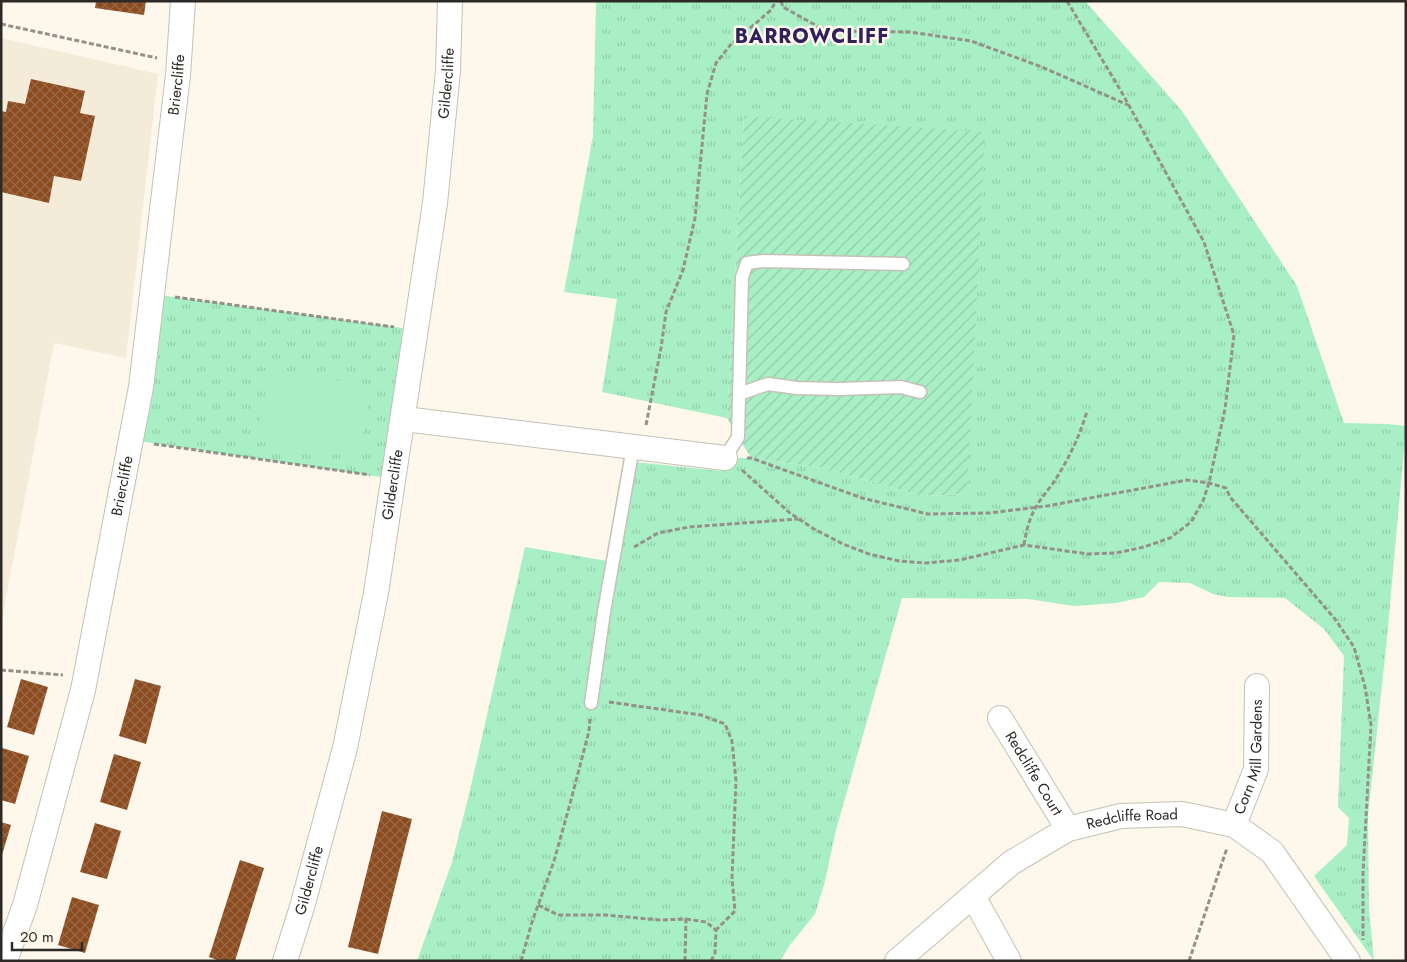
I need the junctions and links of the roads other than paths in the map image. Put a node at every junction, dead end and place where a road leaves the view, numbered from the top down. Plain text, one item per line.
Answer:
1 (183, 1) edge
2 (450, 1) edge
3 (903, 264) dead end
4 (920, 392) dead end
5 (739, 394) junction
6 (404, 419) junction
7 (637, 447) junction
8 (725, 458) joint
9 (1257, 686) dead end
10 (591, 701) road end
11 (1000, 718) dead end
12 (1234, 825) junction
13 (1068, 829) junction
14 (973, 896) junction
15 (5, 961) edge
16 (285, 961) edge
17 (897, 961) edge
18 (1009, 961) edge
19 (1348, 961) edge

1 - 15 street, Briercliffe
2 - 6 street, Gildercliffe
3 - 5 lane
4 - 5 lane
5 - 8 lane
6 - 7 street
6 - 16 street, Gildercliffe
7 - 8 street
7 - 10 lane
9 - 12 street, Corn Mill Gardens
11 - 13 street, Redcliffe Court
12 - 13 street, Redcliffe Road
12 - 19 street, Redcliffe Road
13 - 14 street, Redcliffe Road
14 - 17 street, Redcliffe Road
14 - 18 street

